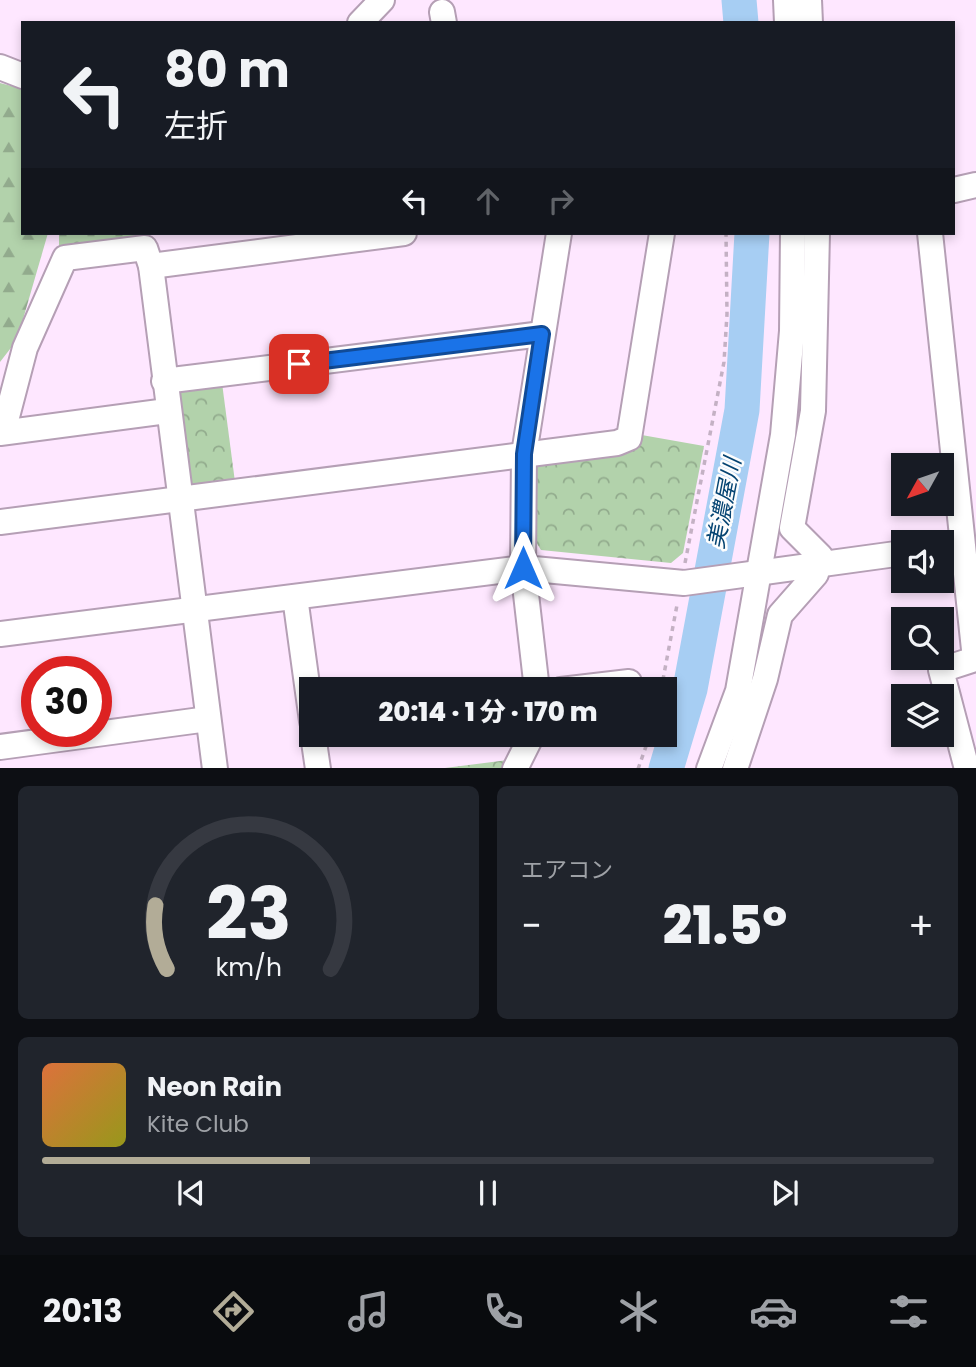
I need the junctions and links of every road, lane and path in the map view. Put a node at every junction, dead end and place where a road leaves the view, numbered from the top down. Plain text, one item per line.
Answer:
1 (382, 0) edge
2 (786, 0) edge
3 (809, 0) edge
4 (362, 21) edge
5 (787, 21) edge
6 (810, 21) edge
7 (0, 67) edge
8 (21, 75) edge
9 (976, 185) edge
10 (955, 190) edge
11 (372, 235) edge
12 (559, 235) edge
13 (662, 235) edge
14 (726, 235) edge
15 (793, 235) edge
16 (817, 235) edge
17 (930, 235) edge
18 (146, 249) edge
19 (542, 334) junction
20 (164, 381) junction
21 (167, 411) junction
22 (2, 432) edge
23 (524, 454) junction
24 (178, 498) junction
25 (0, 522) edge
26 (960, 547) edge
27 (891, 555) edge
28 (819, 564) junction
29 (523, 568) junction
30 (746, 576) junction
31 (682, 582) junction
32 (295, 597) junction
33 (194, 609) junction
34 (0, 634) edge
35 (306, 677) edge
36 (536, 677) edge
37 (664, 677) edge
38 (208, 719) junction
39 (0, 747) edge
40 (315, 747) edge
41 (526, 747) edge
42 (646, 747) edge
43 (215, 768) edge
44 (318, 768) edge
45 (515, 768) edge
46 (638, 768) edge
47 (709, 768) edge
48 (735, 768) edge
49 (967, 768) edge

1 - 4 street
2 - 5 street
3 - 6 street
7 - 8 street
9 - 10 street
11 - 18 street
12 - 19 street
13 - 23 street
14 - 31 path
15 - 30 street
16 - 28 street
17 - 26 street
18 - 20 street
18 - 22 street
19 - 20 street
19 - 23 street
20 - 21 street
21 - 22 street
21 - 24 street
23 - 24 street
23 - 29 street
24 - 25 street
24 - 33 street
26 - 49 street
27 - 28 street
28 - 30 street
28 - 48 street
29 - 31 street
29 - 32 street
29 - 36 street
30 - 31 street
30 - 47 street
31 - 37 path
32 - 33 street
32 - 35 street
33 - 34 street
33 - 38 street
38 - 39 street
38 - 43 street
40 - 44 street
41 - 45 street
42 - 46 path

